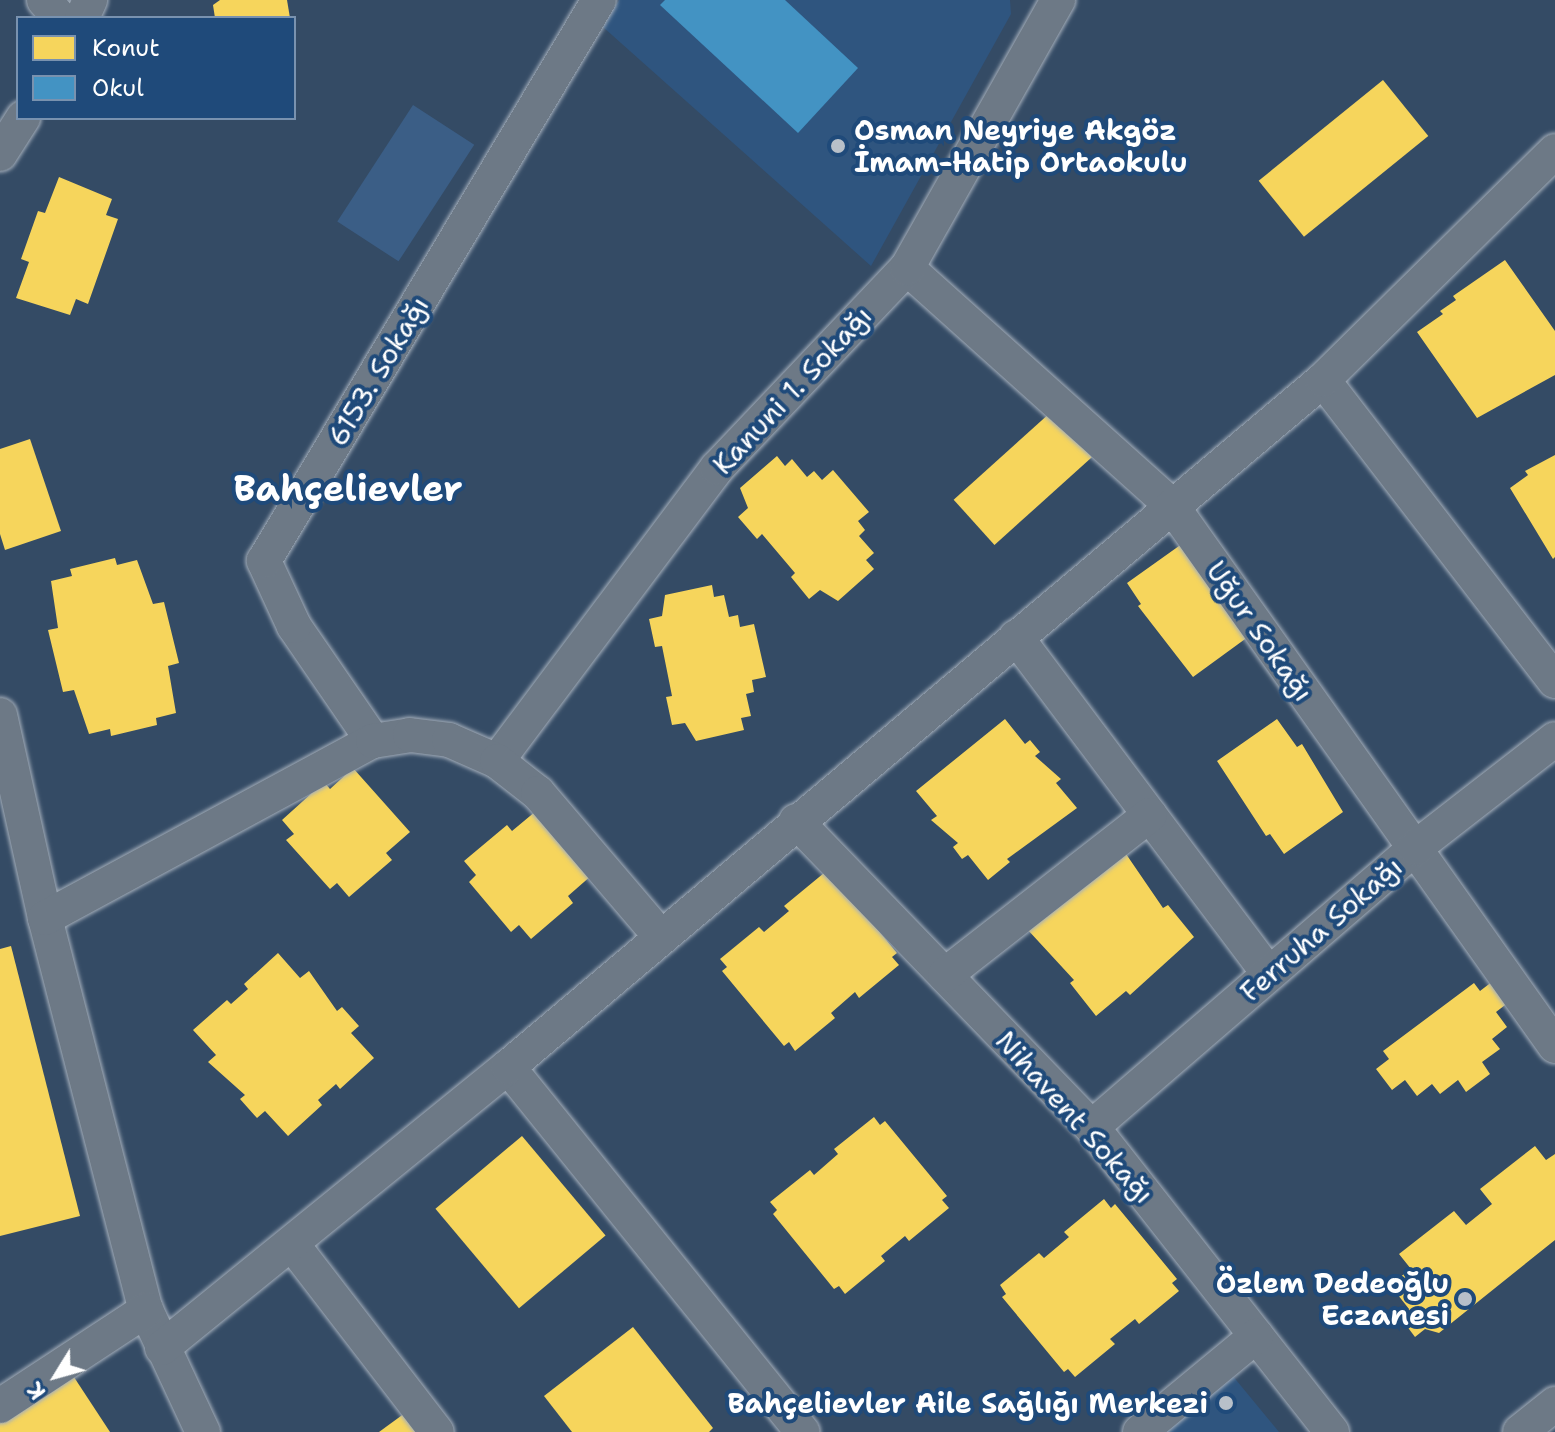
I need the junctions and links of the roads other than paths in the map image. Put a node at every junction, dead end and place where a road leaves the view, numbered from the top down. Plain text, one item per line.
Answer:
1 (44, 0) edge
2 (599, 0) edge
3 (1058, 0) edge
4 (58, 16) edge
5 (22, 120) edge
6 (1555, 151) edge
7 (0, 154) edge
8 (907, 268) junction
9 (1323, 380) junction
10 (1172, 506) junction
11 (1016, 637) junction
12 (1555, 681) edge
13 (0, 715) edge
14 (1555, 739) edge
15 (373, 741) junction
16 (497, 761) junction
17 (1150, 815) junction
18 (796, 821) junction
19 (1415, 848) junction
20 (45, 918) junction
21 (661, 937) junction
22 (1269, 974) junction
23 (945, 975) junction
24 (1555, 1046) edge
25 (508, 1067) junction
26 (1092, 1127) junction
27 (292, 1244) junction
28 (146, 1310) junction
29 (1256, 1336) junction
30 (162, 1348) junction
31 (1555, 1404) edge
32 (0, 1406) edge
33 (203, 1432) edge
34 (437, 1432) edge
35 (802, 1432) edge
36 (1140, 1432) edge
37 (1332, 1432) edge
38 (1520, 1432) edge

1 - 4 street
2 - 15 street, 6153. Sokağı
3 - 8 street, Kanuni 1. Sokağı
5 - 7 street
6 - 9 street
8 - 10 street, Uğur Sokağı
8 - 16 street, Kanuni 1. Sokağı
9 - 10 street
9 - 12 street
10 - 11 street
10 - 19 street, Uğur Sokağı
11 - 17 street
11 - 18 street
13 - 20 street
14 - 19 street, Ferruha Sokağı
15 - 16 street
15 - 20 street
16 - 21 street
17 - 22 street
17 - 23 street
18 - 21 street
18 - 23 street, Nihavent Sokağı
19 - 22 street, Ferruha Sokağı
19 - 24 street, Uğur Sokağı
20 - 28 street
21 - 25 street
22 - 26 street, Ferruha Sokağı
23 - 26 street, Nihavent Sokağı
25 - 27 street
25 - 35 street
26 - 29 street, Nihavent Sokağı
27 - 30 street
27 - 34 street
28 - 30 street
28 - 32 street
29 - 36 street
29 - 37 street, Nihavent Sokağı
30 - 33 street
31 - 38 street

